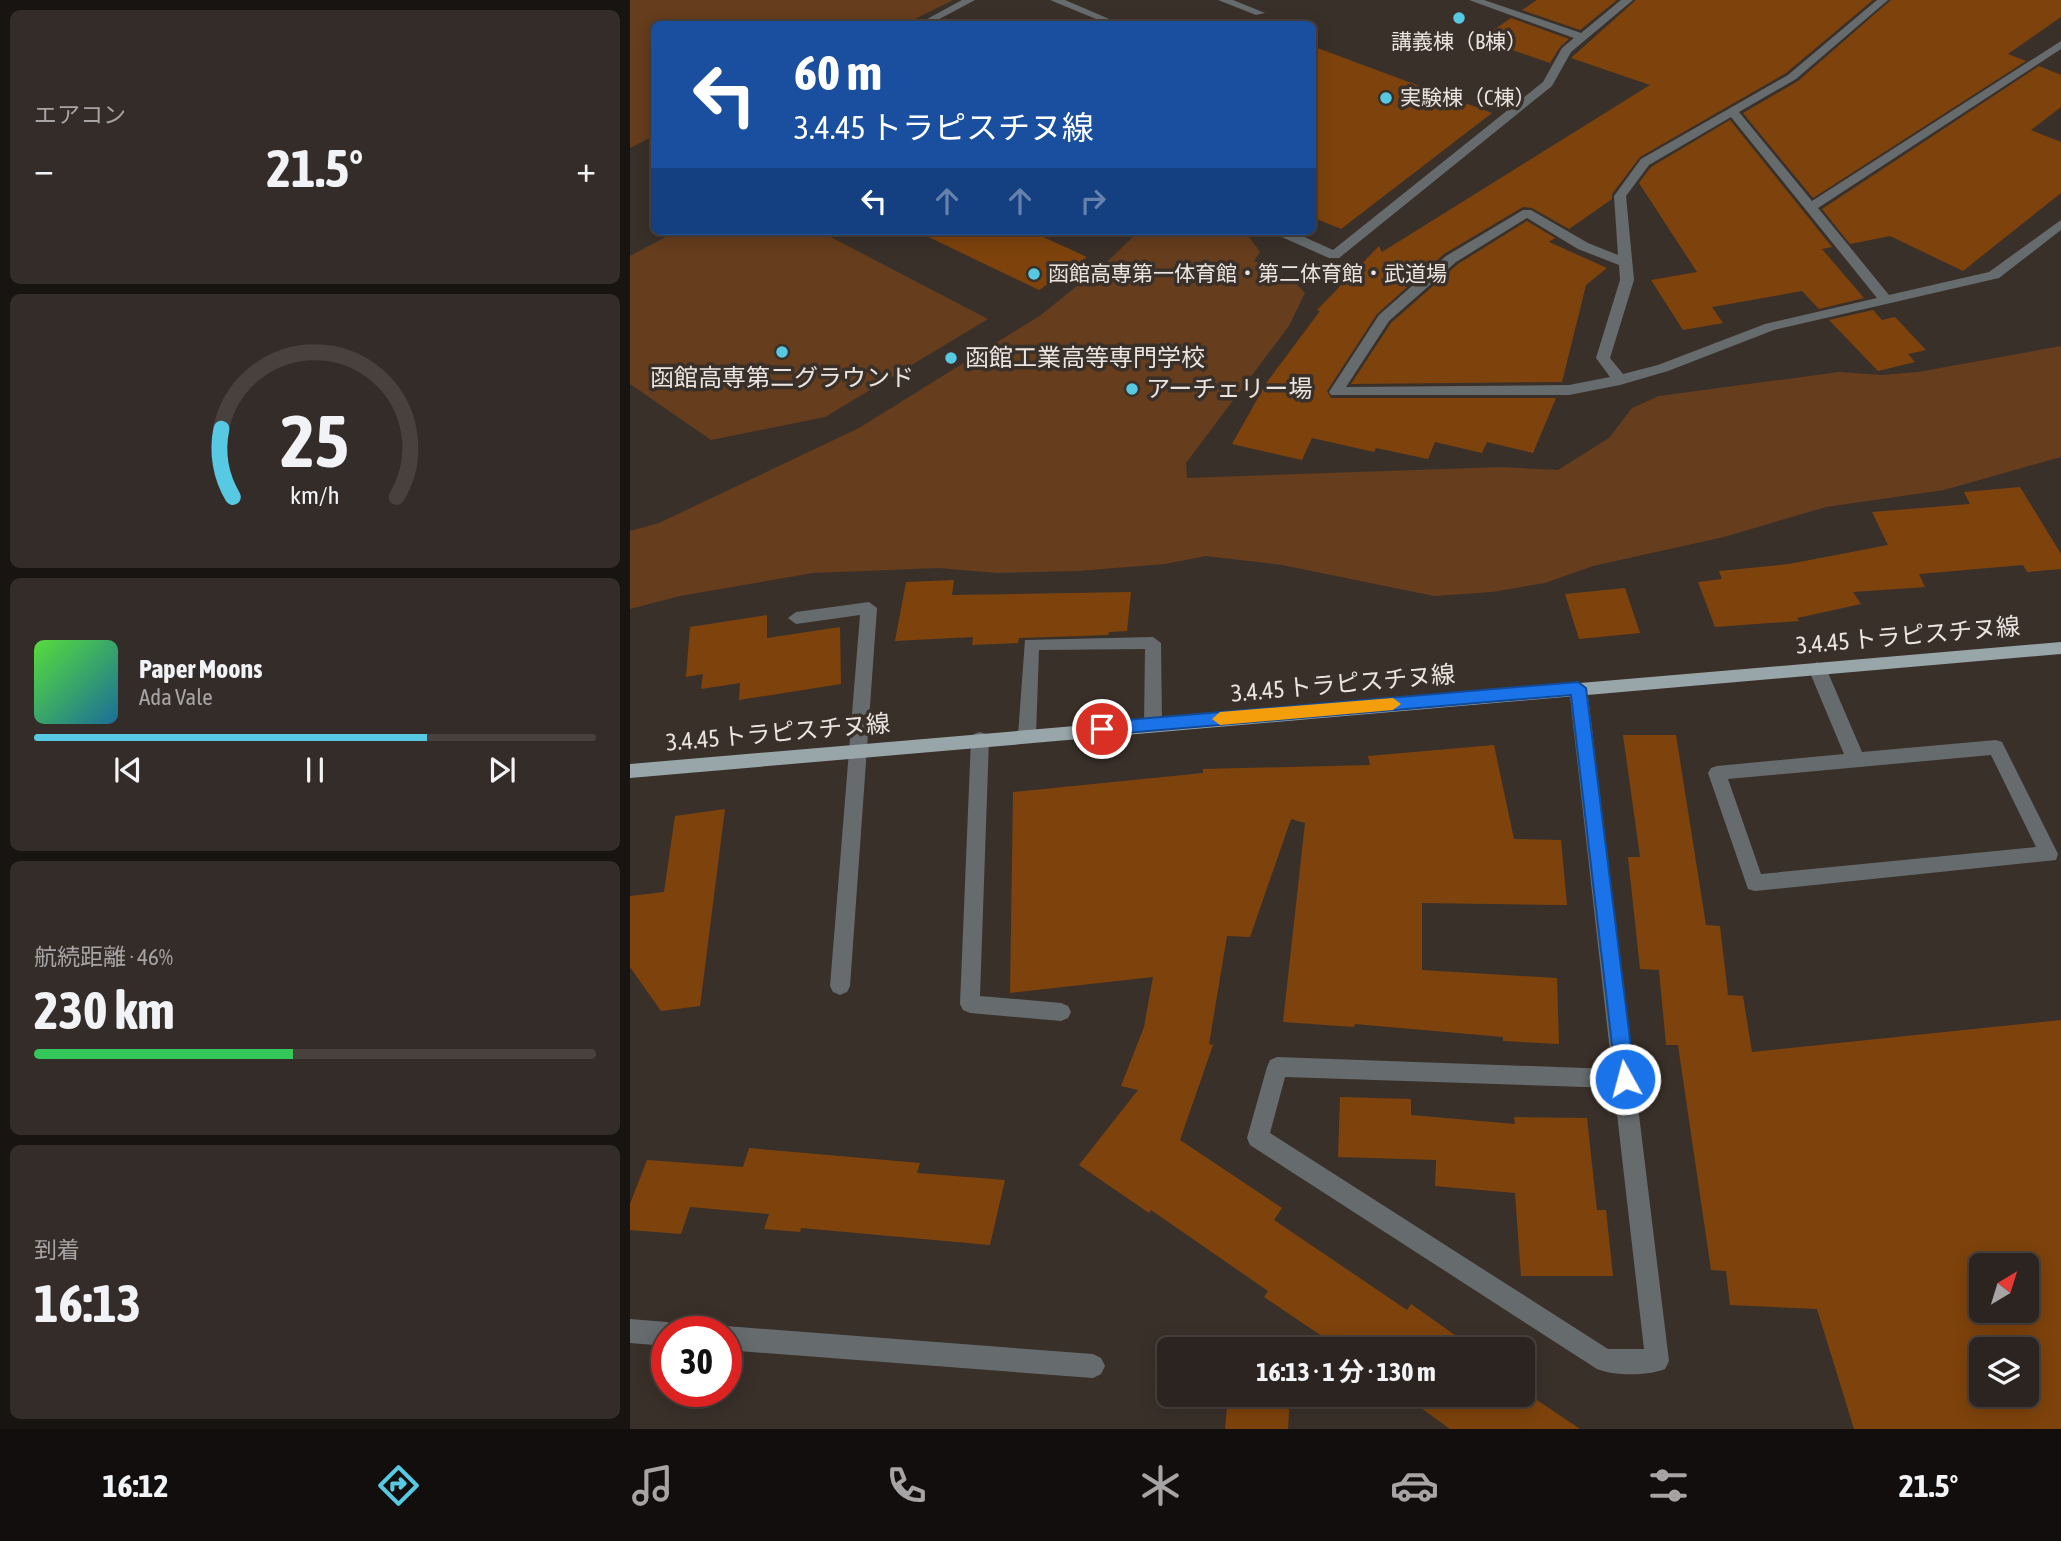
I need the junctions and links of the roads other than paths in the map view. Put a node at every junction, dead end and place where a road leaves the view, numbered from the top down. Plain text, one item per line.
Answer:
1 (970, 0) edge
2 (1055, 0) edge
3 (1223, 0) edge
4 (1474, 0) edge
5 (1628, 0) edge
6 (1883, 0) edge
7 (1260, 13) dead end
8 (929, 21) edge
9 (1108, 21) edge
10 (1582, 37) junction
11 (2061, 44) edge
12 (1731, 111) junction
13 (1810, 208) junction
14 (2061, 223) edge
15 (1289, 235) edge
16 (1626, 263) junction
17 (1886, 300) junction
18 (1620, 380) junction
19 (796, 618) dead end
20 (2061, 648) edge
21 (1817, 668) junction
22 (1578, 688) junction
23 (1153, 724) junction
24 (1027, 735) junction
25 (980, 739) junction
26 (856, 751) junction
27 (1852, 760) junction
28 (630, 771) edge
29 (840, 986) dead end
30 (1060, 1012) dead end
31 (1625, 1079) junction
32 (630, 1331) edge
33 (651, 1333) edge
34 (742, 1339) edge
35 (1093, 1366) dead end

1 - 8 street
2 - 9 street
3 - 7 street
4 - 10 street
5 - 10 street
6 - 12 street
10 - 15 street
11 - 13 street
12 - 13 street
12 - 16 street
13 - 17 street
14 - 17 street
16 - 18 street
16 - 18 street
17 - 18 street
19 - 26 street
20 - 21 main road, 3.4.45 トラピスチヌ線
21 - 22 main road, 3.4.45 トラピスチヌ線
21 - 27 street
22 - 23 main road, 3.4.45 トラピスチヌ線
22 - 31 street
23 - 24 main road, 3.4.45 トラピスチヌ線
23 - 24 street
24 - 25 main road, 3.4.45 トラピスチヌ線
25 - 26 main road, 3.4.45 トラピスチヌ線
25 - 30 street
26 - 28 main road, 3.4.45 トラピスチヌ線
26 - 29 street
27 - 27 street
31 - 31 street
32 - 33 street
34 - 35 street

